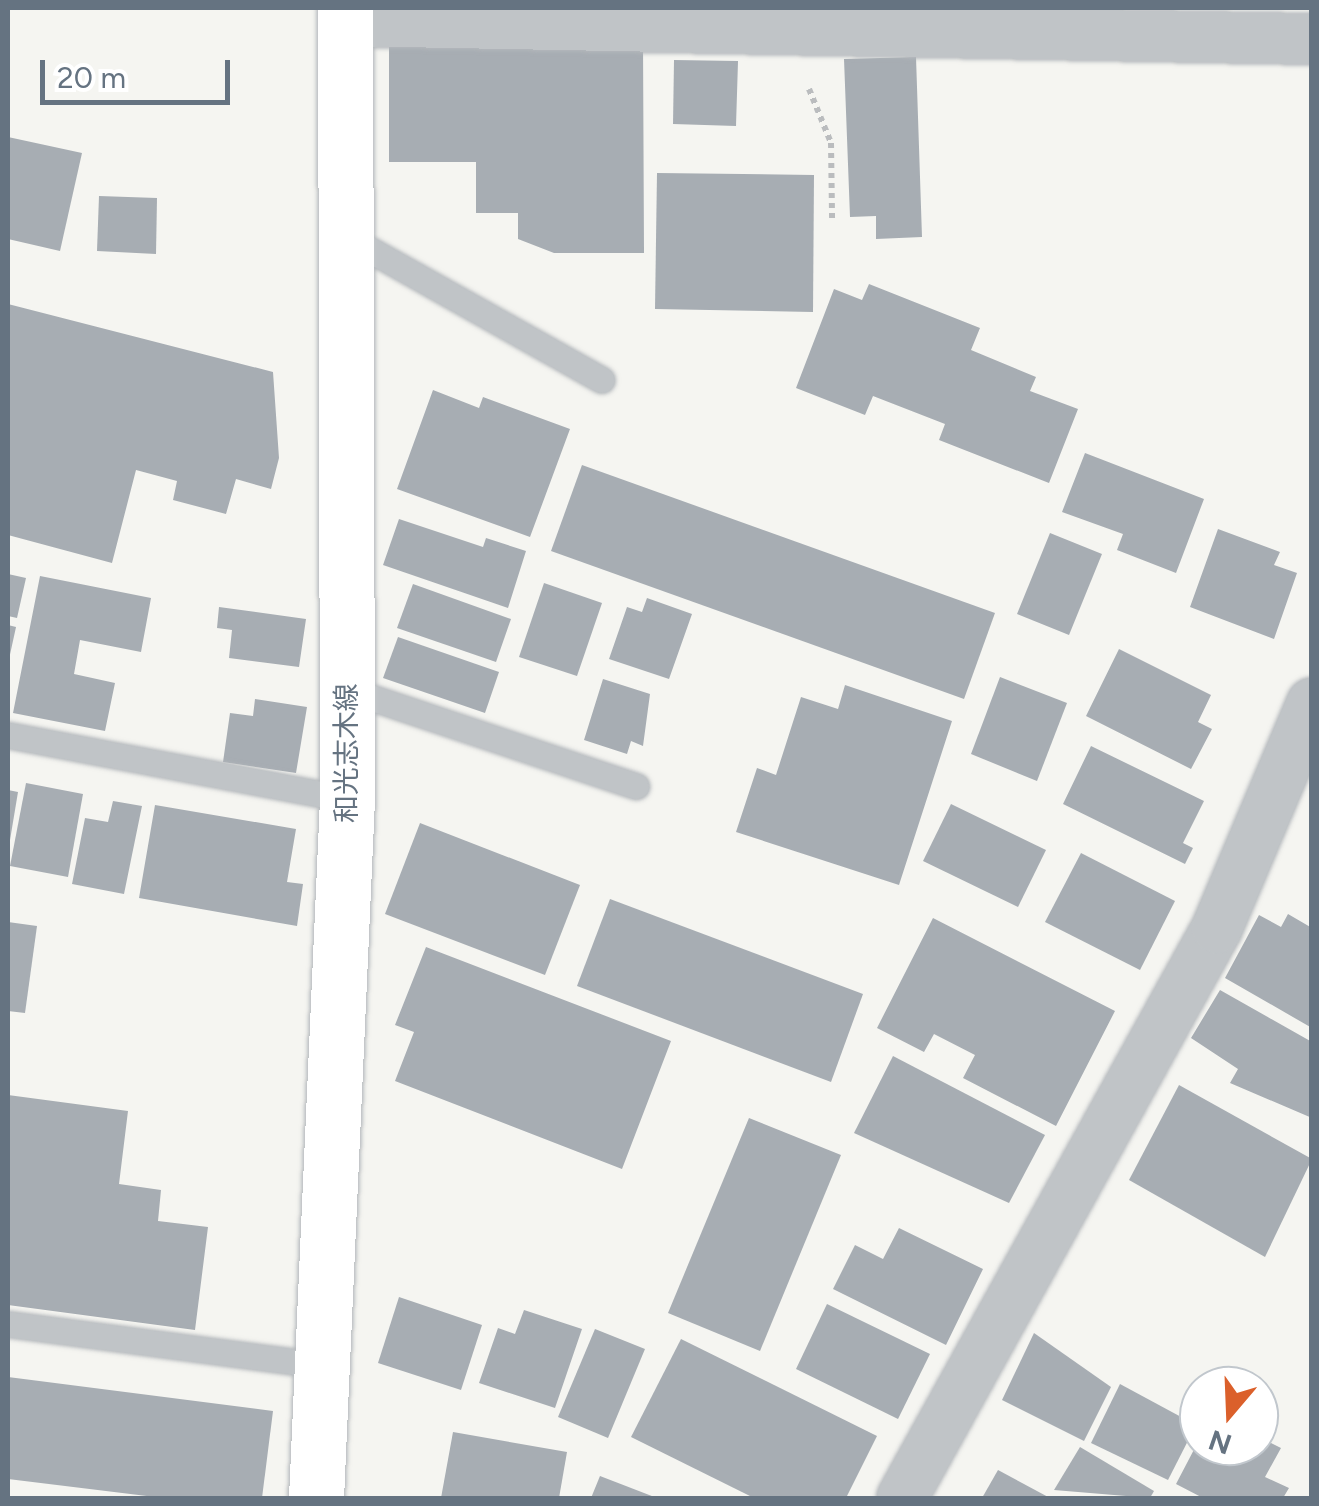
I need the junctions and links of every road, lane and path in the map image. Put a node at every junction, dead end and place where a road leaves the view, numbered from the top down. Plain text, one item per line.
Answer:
1 (345, 14) edge
2 (802, 15) edge
3 (1312, 39) edge
4 (832, 218) dead end
5 (347, 237) junction
6 (602, 380) dead end
7 (346, 689) junction
8 (1312, 703) edge
9 (8, 735) edge
10 (636, 786) dead end
11 (348, 799) junction
12 (8, 1324) edge
13 (321, 1365) junction
14 (316, 1498) edge
15 (902, 1498) edge

1 - 2 street
1 - 5 main road, 和光志木線
2 - 3 street
2 - 4 path
5 - 6 lane
5 - 7 main road, 和光志木線
7 - 10 lane
7 - 11 main road, 和光志木線
8 - 15 street
9 - 11 lane
11 - 13 main road, 和光志木線
12 - 13 lane
13 - 14 main road, 和光志木線

